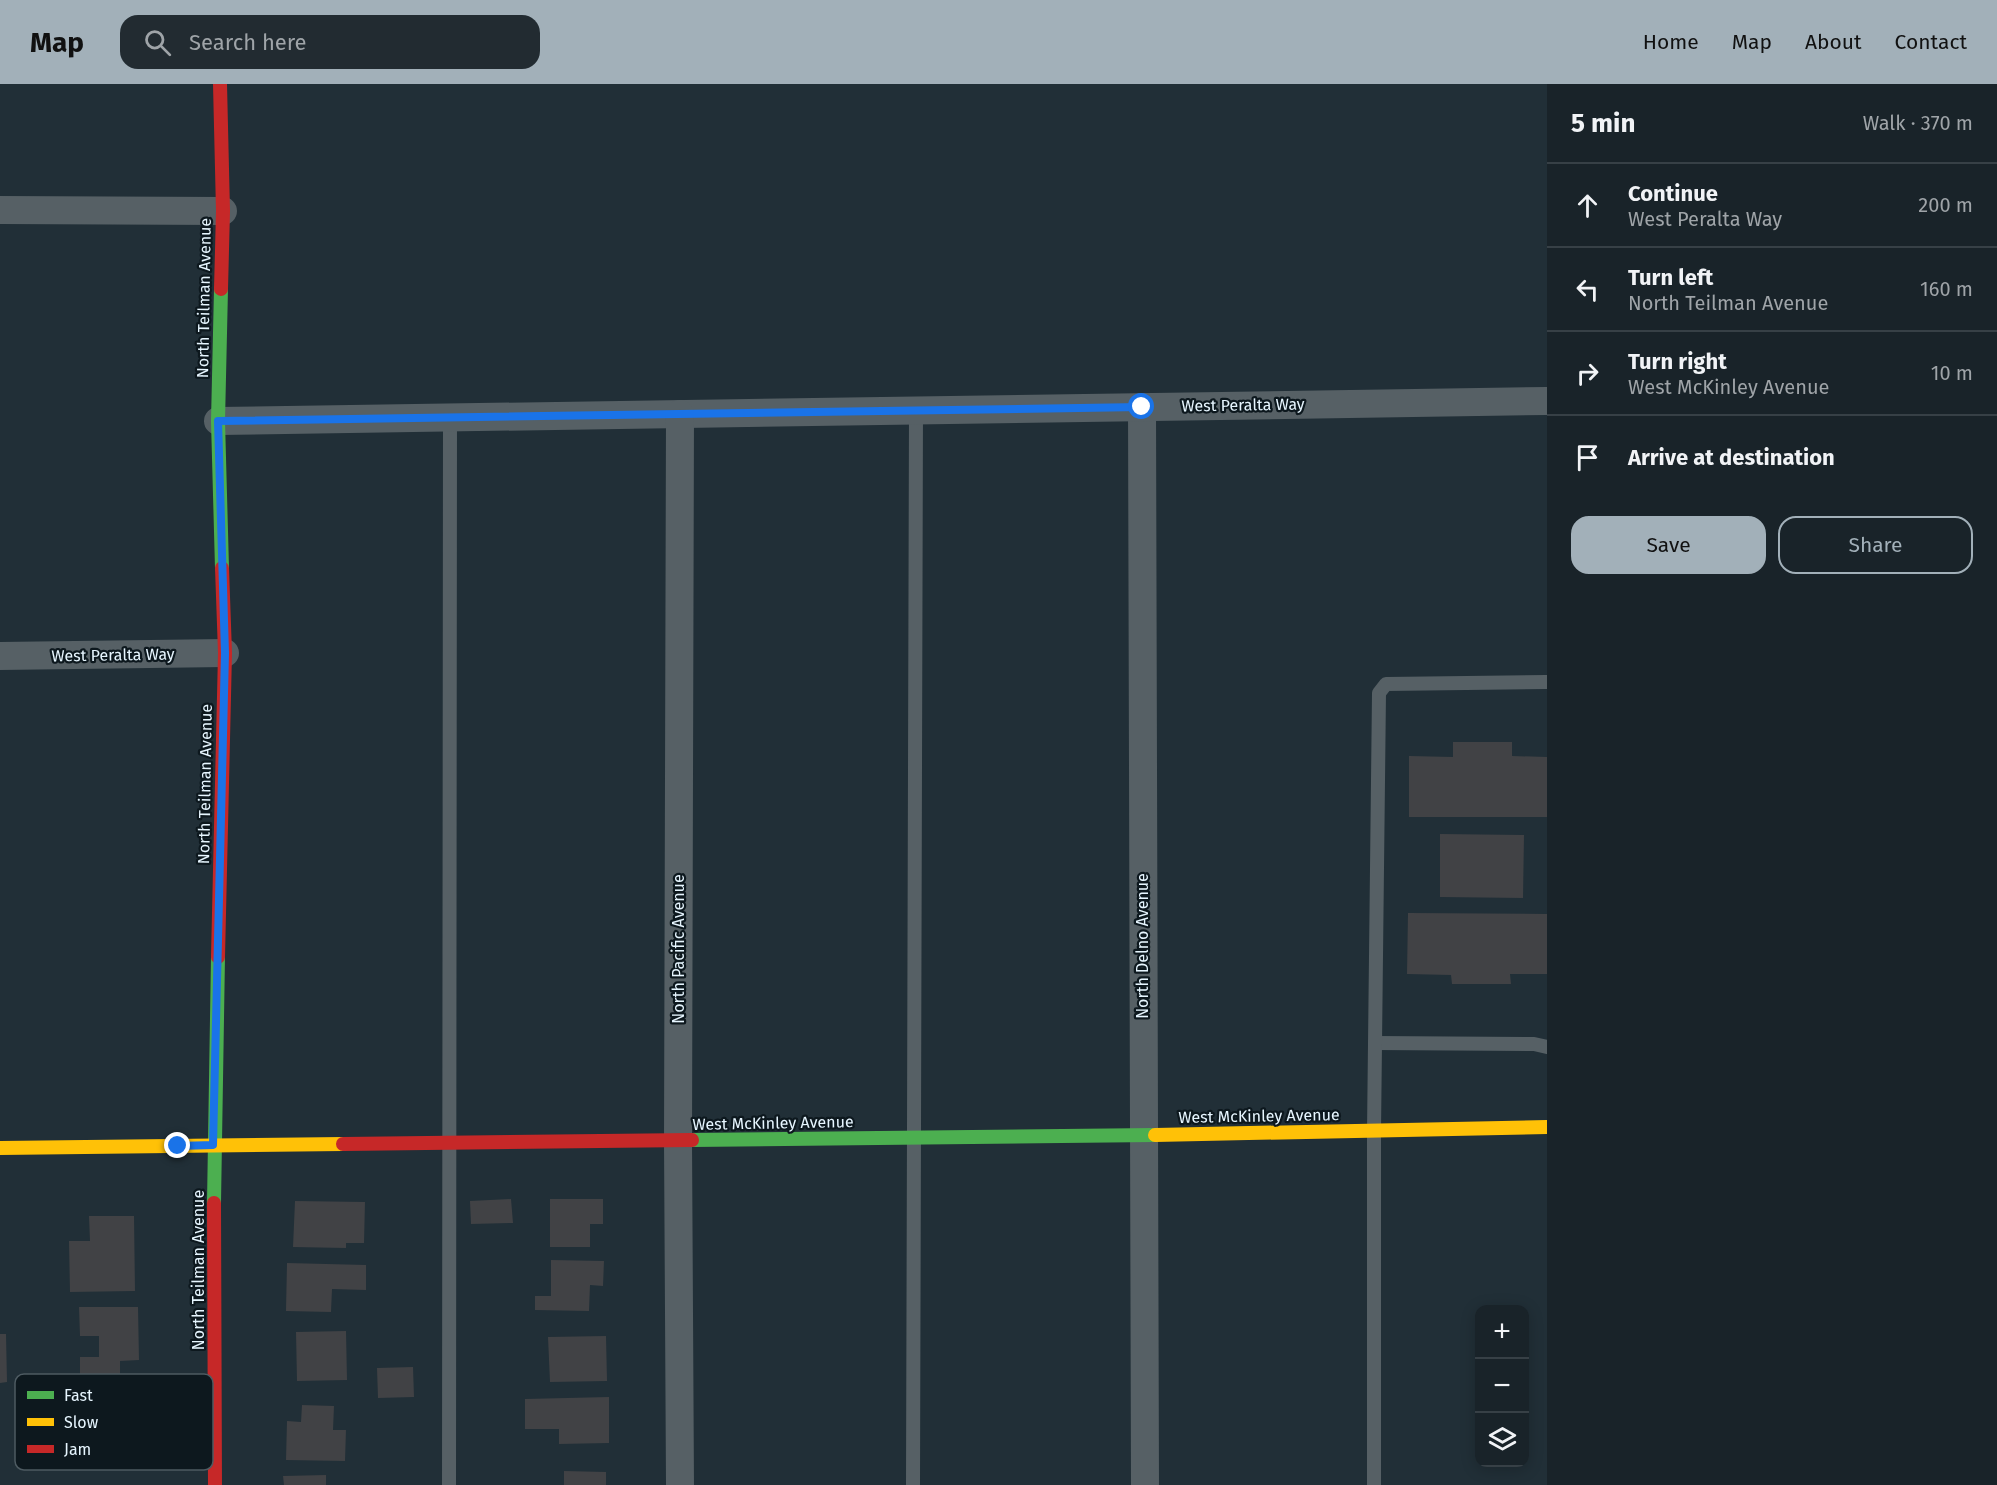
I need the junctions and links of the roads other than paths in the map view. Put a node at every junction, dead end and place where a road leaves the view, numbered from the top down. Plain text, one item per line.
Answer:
1 (220, 84) edge
2 (0, 210) edge
3 (223, 211) junction
4 (1547, 401) edge
5 (1142, 407) junction
6 (916, 410) junction
7 (680, 414) junction
8 (450, 418) junction
9 (218, 421) junction
10 (225, 653) junction
11 (0, 656) edge
12 (1546, 682) edge
13 (1375, 1043) junction
14 (1547, 1047) edge
15 (1547, 1127) edge
16 (1374, 1131) junction
17 (1143, 1135) junction
18 (913, 1137) junction
19 (678, 1141) junction
20 (450, 1143) junction
21 (213, 1145) junction
22 (0, 1148) edge
23 (215, 1485) edge
24 (449, 1485) edge
25 (680, 1485) edge
26 (913, 1485) edge
27 (1145, 1485) edge
28 (1374, 1485) edge

1 - 3 main road, North Teilman Avenue
2 - 3 street
3 - 9 main road, North Teilman Avenue
4 - 5 street, West Peralta Way
5 - 6 street, West Peralta Way
5 - 17 street, North Delno Avenue
6 - 7 street, West Peralta Way
6 - 18 lane
7 - 8 street, West Peralta Way
7 - 19 street, North Pacific Avenue
8 - 9 street, West Peralta Way
8 - 20 lane
9 - 10 main road, North Teilman Avenue
10 - 11 street, West Peralta Way
10 - 21 main road, North Teilman Avenue
12 - 13 lane
13 - 14 lane
13 - 16 lane
15 - 16 main road, West McKinley Avenue
16 - 17 main road, West McKinley Avenue
16 - 28 lane
17 - 18 main road, West McKinley Avenue
17 - 27 street, North Delno Avenue
18 - 19 main road, West McKinley Avenue
18 - 26 lane
19 - 20 main road, West McKinley Avenue
19 - 25 street, North Pacific Avenue
20 - 21 main road, West McKinley Avenue
20 - 24 lane
21 - 22 main road, West McKinley Avenue
21 - 23 main road, North Teilman Avenue

